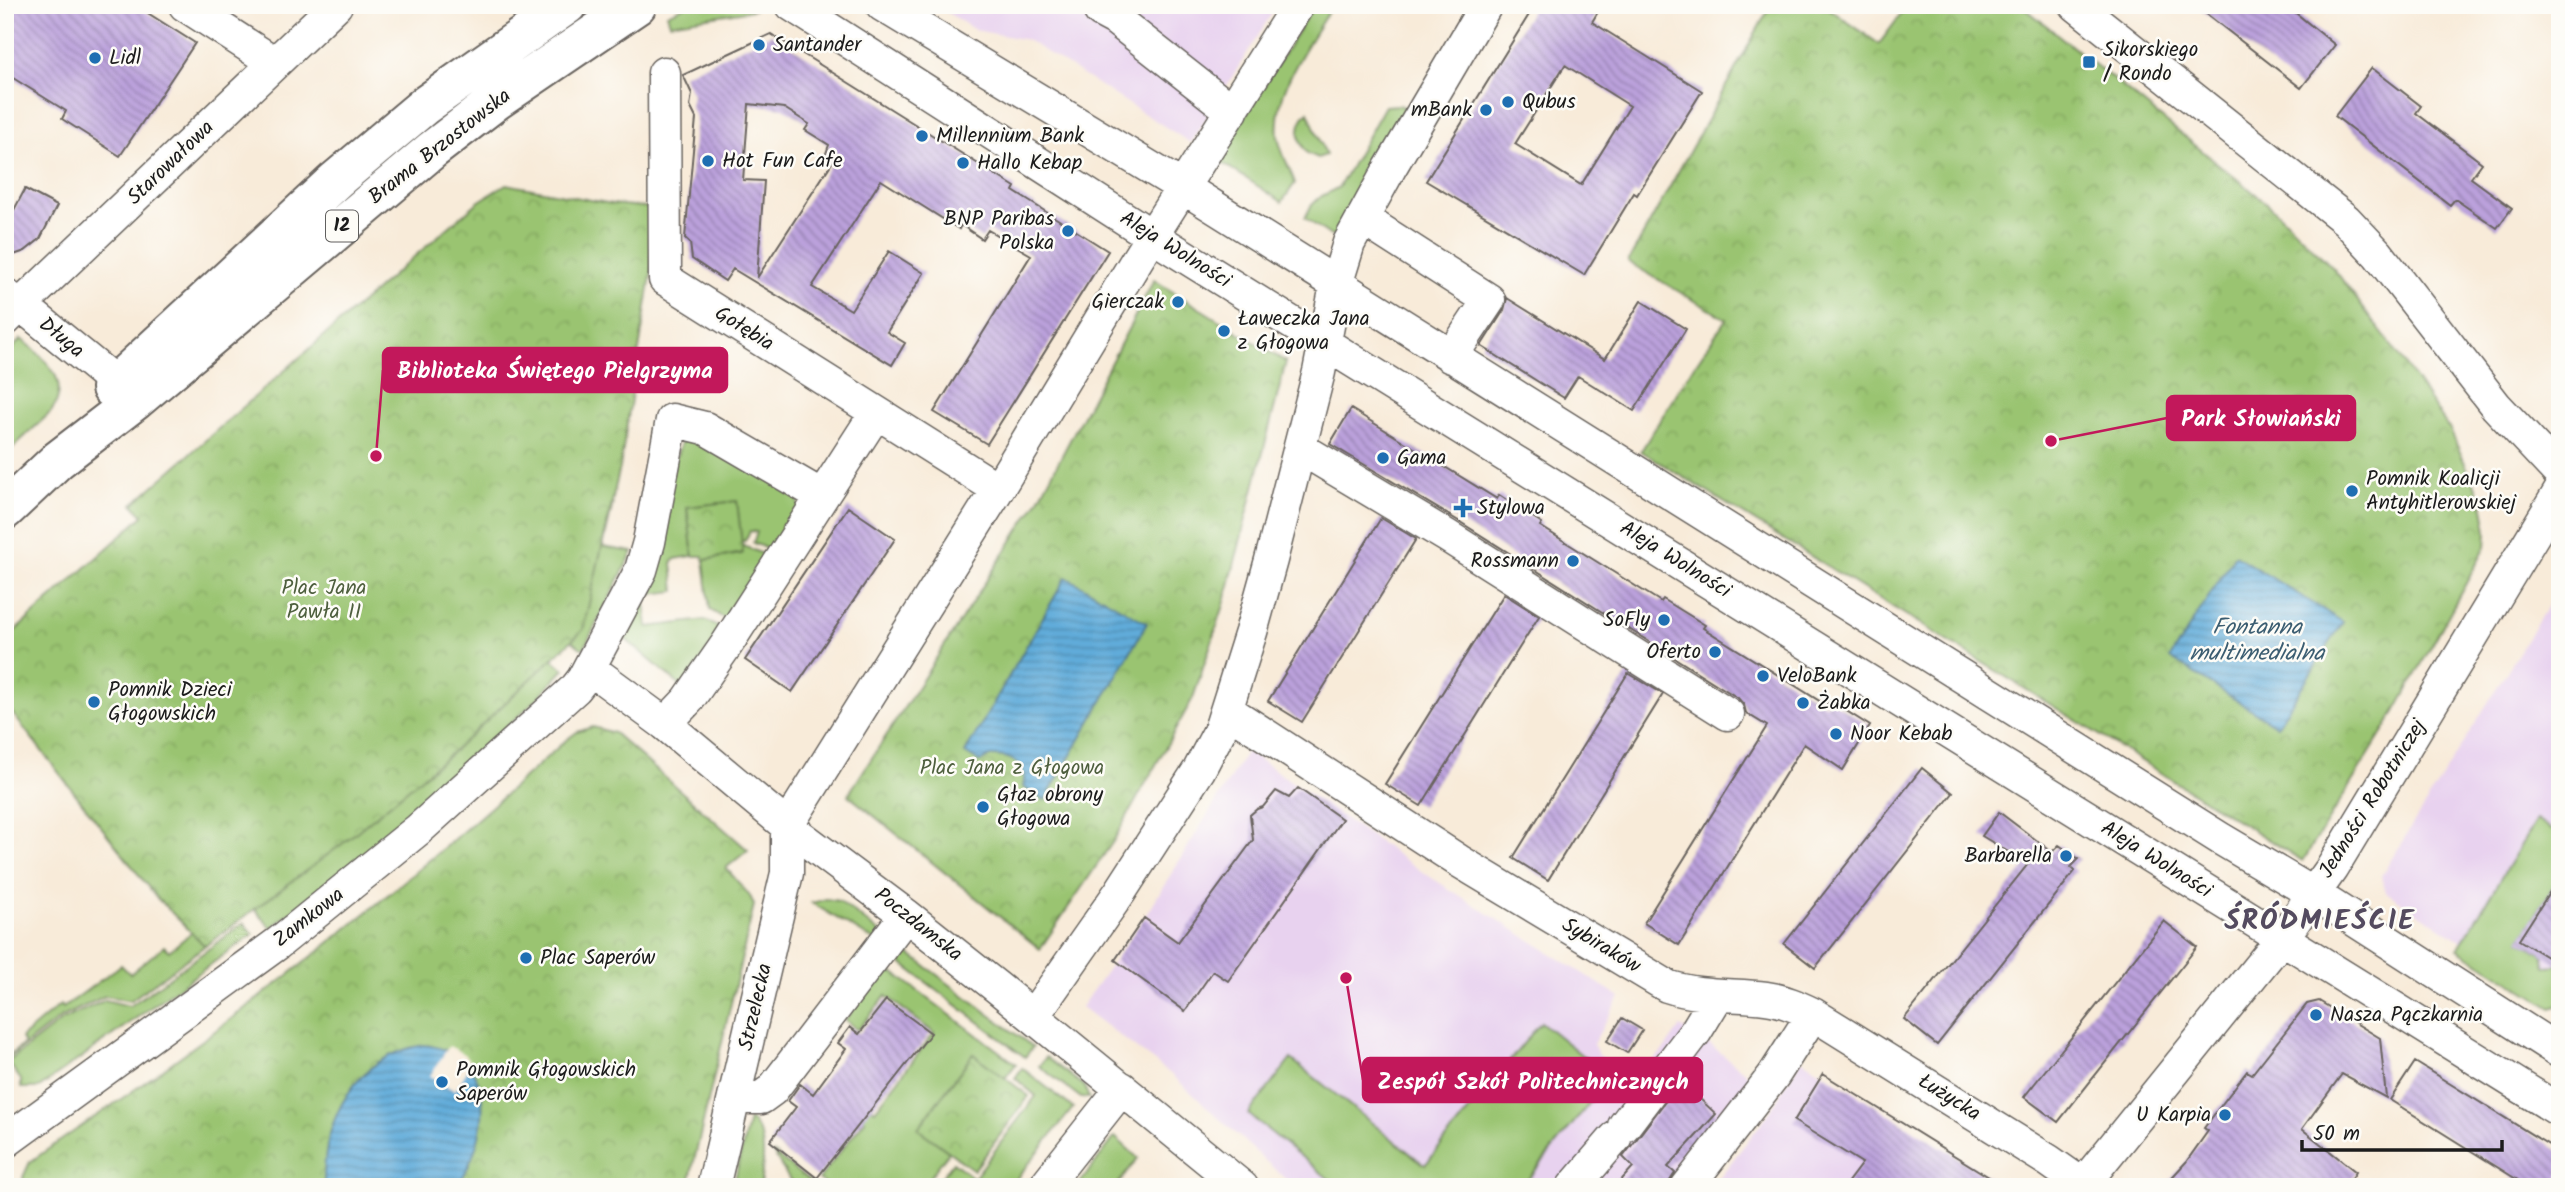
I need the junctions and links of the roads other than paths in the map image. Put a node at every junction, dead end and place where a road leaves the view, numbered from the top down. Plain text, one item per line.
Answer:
1 (184, 5) edge
2 (336, 5) edge
3 (567, 5) edge
4 (637, 5) edge
5 (792, 5) edge
6 (882, 5) edge
7 (1298, 5) edge
8 (1486, 5) edge
9 (2076, 5) edge
10 (1092, 7) edge
11 (275, 63) junction
12 (664, 73) dead end
13 (1232, 111) junction
14 (1184, 188) junction
15 (1363, 219) junction
16 (1152, 236) junction
17 (1336, 285) junction
18 (10, 307) edge
19 (1325, 344) junction
20 (1451, 357) junction
21 (116, 383) junction
22 (876, 413) junction
23 (1300, 448) junction
24 (58, 460) junction
25 (2560, 474) edge
26 (998, 489) junction
27 (2560, 491) edge
28 (822, 496) junction
29 (5, 510) edge
30 (589, 668) junction
31 (1227, 710) junction
32 (1728, 714) dead end
33 (665, 724) junction
34 (787, 826) junction
35 (2314, 894) junction
36 (906, 915) junction
37 (2283, 937) junction
38 (1718, 995) junction
39 (1813, 1014) junction
40 (1033, 1016) junction
41 (2560, 1052) edge
42 (1122, 1088) junction
43 (734, 1098) junction
44 (2560, 1111) edge
45 (5, 1142) edge
46 (2083, 1186) edge
47 (713, 1187) edge
48 (1044, 1187) edge
49 (1242, 1187) edge
50 (1573, 1187) edge
51 (1687, 1187) edge

1 - 11 street
2 - 11 street, Starowałowa
3 - 21 main road, Brama Brzostowska / 12
4 - 24 main road, Brama Brzostowska / 12
5 - 16 street, Aleja Wolności
6 - 14 street
7 - 13 street
8 - 15 street
9 - 25 street
10 - 13 street
11 - 18 street, Starowałowa
12 - 22 street, Gołębia
13 - 14 street
14 - 16 street
14 - 17 street
15 - 17 street
15 - 20 street
16 - 19 street, Aleja Wolności
16 - 26 street
17 - 19 street
17 - 20 street
18 - 21 street, Długa
19 - 23 street
19 - 37 street, Aleja Wolności
20 - 35 street
21 - 24 main road, Brama Brzostowska / 12
22 - 26 street, Gołębia
22 - 28 street
23 - 31 street
23 - 32 street
24 - 29 main road, Brama Brzostowska / 12
26 - 34 street
27 - 35 street, Jedności Robotniczej
28 - 30 street
28 - 33 street
30 - 33 street, Poczdamska
30 - 45 street, Zamkowa
31 - 38 street, Sybiraków
31 - 40 street
33 - 34 street, Poczdamska
34 - 36 street, Poczdamska
34 - 43 street, Strzelecka
35 - 37 street, Jedności Robotniczej
35 - 41 street
36 - 40 street, Poczdamska
36 - 43 street
37 - 44 street, Aleja Wolności
37 - 46 street, Jedności Robotniczej
38 - 39 street, Sybiraków
38 - 50 street
39 - 46 street, Łużycka
39 - 51 street
40 - 42 street, Poczdamska
42 - 48 street
42 - 49 street, Poczdamska
43 - 47 street, Strzelecka

